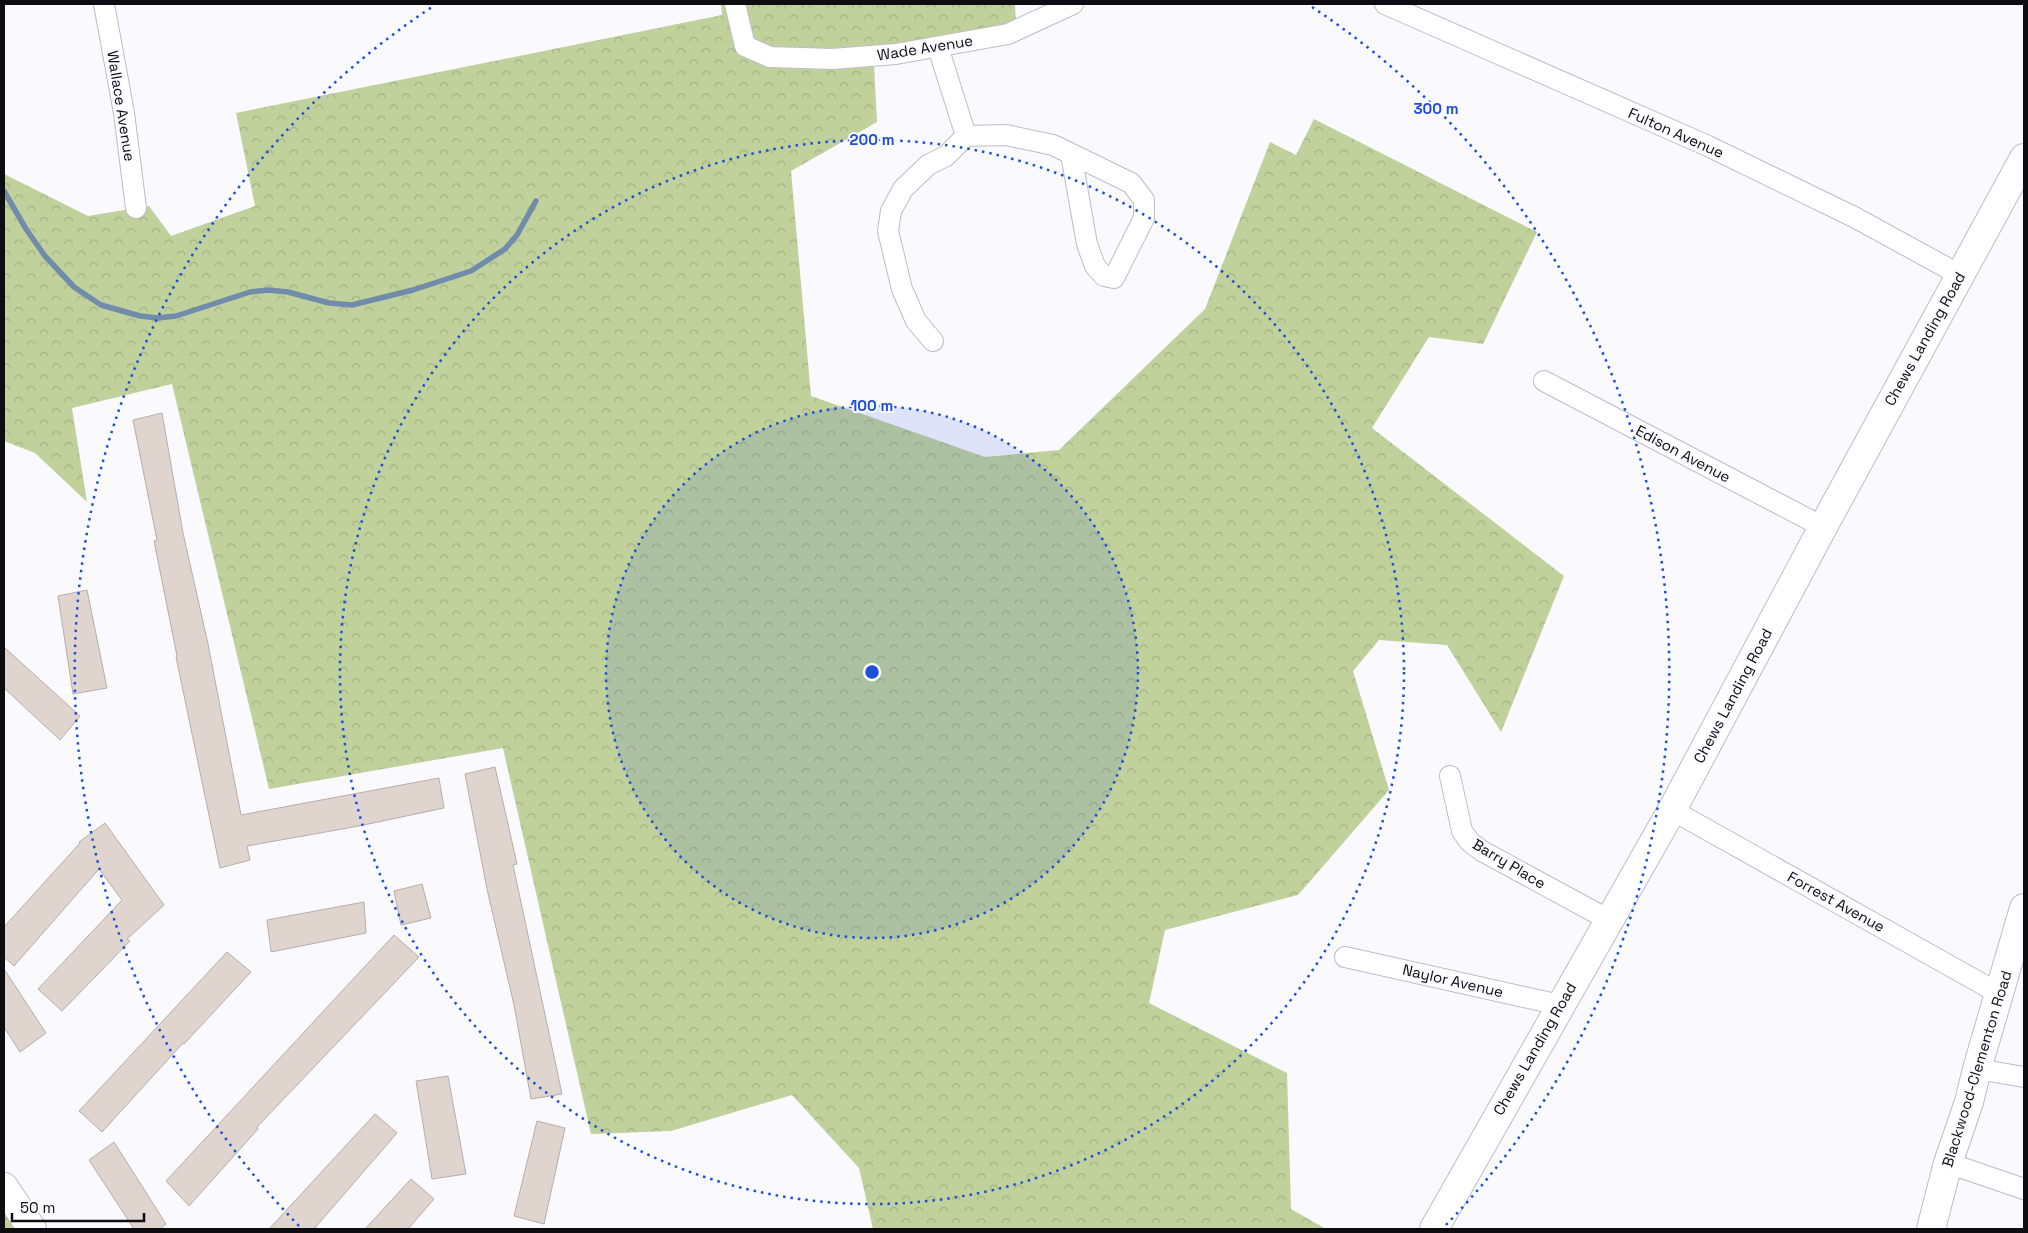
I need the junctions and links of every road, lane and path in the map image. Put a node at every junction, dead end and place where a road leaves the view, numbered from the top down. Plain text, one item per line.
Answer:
1 (104, 4) edge
2 (735, 4) edge
3 (1073, 4) edge
4 (1385, 4) edge
5 (938, 47) junction
6 (966, 136) junction
7 (1071, 154) junction
8 (2024, 158) edge
9 (136, 208) dead end
10 (1960, 275) junction
11 (933, 340) dead end
12 (1544, 381) dead end
13 (1823, 527) junction
14 (1450, 776) dead end
15 (1672, 810) junction
16 (2024, 908) edge
17 (1609, 920) junction
18 (1346, 957) dead end
19 (2000, 994) junction
20 (1560, 1005) junction
21 (1977, 1069) junction
22 (2024, 1077) edge
23 (1948, 1163) junction
24 (4, 1187) edge
25 (2024, 1189) edge
26 (32, 1229) edge
27 (1434, 1229) edge
28 (1930, 1229) edge

1 - 9 street, Wallace Avenue
2 - 5 street, Wade Avenue
3 - 5 street, Wade Avenue
4 - 10 street, Fulton Avenue
5 - 6 street
6 - 7 street
6 - 11 street
7 - 7 street
8 - 10 street, Chews Landing Road
10 - 13 street, Chews Landing Road
12 - 13 street, Edison Avenue
13 - 15 street, Chews Landing Road
14 - 17 street, Barry Place
15 - 17 street, Chews Landing Road
15 - 19 street, Forrest Avenue
16 - 19 street, Blackwood-Clementon Road
17 - 20 street, Chews Landing Road
18 - 20 street, Naylor Avenue
19 - 21 street, Blackwood-Clementon Road
20 - 27 street, Chews Landing Road
21 - 22 street
21 - 23 street, Blackwood-Clementon Road
23 - 25 street
23 - 28 street, Blackwood-Clementon Road
24 - 26 street

